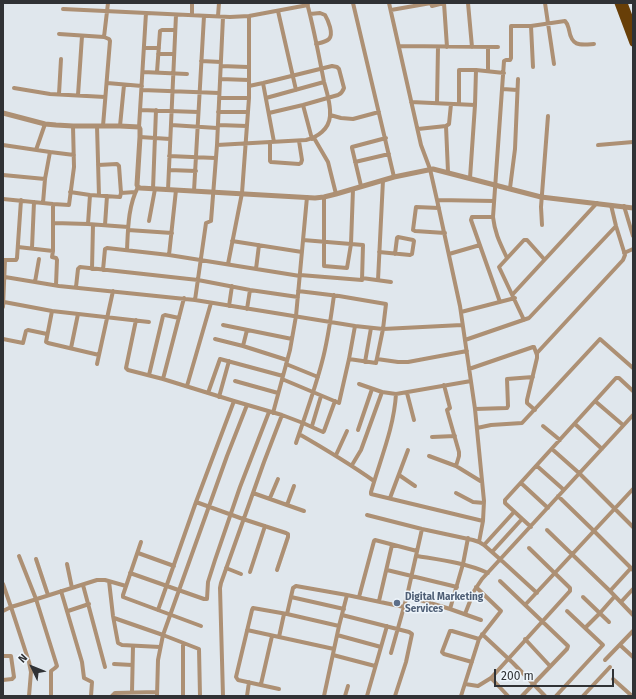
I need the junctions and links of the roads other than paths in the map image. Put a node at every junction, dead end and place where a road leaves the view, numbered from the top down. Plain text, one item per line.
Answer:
1 (108, 3) edge
2 (192, 3) edge
3 (218, 3) edge
4 (353, 3) edge
5 (389, 3) edge
6 (444, 3) edge
7 (468, 3) edge
8 (545, 3) edge
9 (618, 3) edge
10 (624, 3) edge
11 (307, 4) edge
12 (407, 5) edge
13 (63, 9) dead end
14 (391, 10) junction
15 (108, 11) junction
16 (278, 11) junction
17 (146, 14) junction
18 (310, 14) junction
19 (176, 15) junction
20 (192, 15) junction
21 (204, 16) junction
22 (249, 16) junction
23 (221, 17) junction
24 (548, 24) junction
25 (531, 26) junction
26 (633, 26) edge
27 (175, 30) junction
28 (59, 34) dead end
29 (82, 36) junction
30 (104, 37) junction
31 (633, 43) edge
32 (316, 44) junction
33 (594, 44) dead end
34 (399, 46) junction
35 (446, 46) junction
36 (438, 47) junction
37 (498, 47) dead end
38 (144, 48) junction
39 (159, 48) junction
40 (472, 48) junction
41 (488, 48) junction
42 (158, 54) junction
43 (174, 54) junction
44 (61, 58) dead end
45 (201, 61) junction
46 (221, 64) junction
47 (554, 64) dead end
48 (248, 67) junction
49 (533, 67) dead end
50 (322, 69) junction
51 (476, 70) junction
52 (488, 71) junction
53 (143, 72) junction
54 (157, 72) junction
55 (173, 73) junction
56 (504, 73) junction
57 (187, 74) dead end
58 (293, 76) junction
59 (220, 79) junction
60 (518, 79) dead end
61 (249, 80) junction
62 (324, 82) junction
63 (107, 83) junction
64 (264, 83) junction
65 (124, 85) junction
66 (249, 86) junction
67 (14, 88) dead end
68 (142, 88) junction
69 (503, 89) junction
70 (296, 90) junction
71 (517, 90) junction
72 (172, 91) junction
73 (200, 92) junction
74 (59, 94) junction
75 (78, 95) junction
76 (219, 96) junction
77 (105, 97) junction
78 (248, 98) junction
79 (266, 98) junction
80 (328, 98) junction
81 (411, 102) junction
82 (437, 103) junction
83 (451, 104) junction
84 (459, 104) junction
85 (303, 105) junction
86 (475, 105) junction
87 (140, 110) junction
88 (156, 110) junction
89 (171, 111) junction
90 (198, 112) junction
91 (218, 112) junction
92 (248, 112) junction
93 (379, 112) junction
94 (3, 113) edge
95 (269, 113) junction
96 (330, 115) junction
97 (548, 116) dead end
98 (45, 124) junction
99 (171, 124) junction
100 (73, 126) junction
101 (100, 126) junction
102 (120, 126) junction
103 (198, 126) junction
104 (218, 126) junction
105 (247, 126) junction
106 (446, 126) junction
107 (139, 127) junction
108 (418, 129) junction
109 (140, 137) junction
110 (155, 138) junction
111 (386, 138) junction
112 (170, 139) junction
113 (313, 139) junction
114 (299, 141) junction
115 (272, 142) junction
116 (633, 142) edge
117 (246, 143) junction
118 (3, 145) edge
119 (216, 145) junction
120 (598, 145) dead end
121 (36, 150) junction
122 (50, 152) junction
123 (389, 154) junction
124 (74, 155) junction
125 (170, 156) junction
126 (197, 158) junction
127 (215, 158) junction
128 (355, 162) junction
129 (98, 165) junction
130 (430, 169) junction
131 (168, 170) junction
132 (196, 171) junction
133 (448, 172) junction
134 (3, 175) edge
135 (394, 177) junction
136 (470, 178) junction
137 (46, 179) junction
138 (383, 180) junction
139 (496, 185) junction
140 (361, 186) junction
141 (138, 187) junction
142 (510, 188) junction
143 (154, 189) junction
144 (353, 189) junction
145 (168, 190) junction
146 (176, 190) junction
147 (194, 191) junction
148 (70, 192) junction
149 (135, 192) junction
150 (213, 192) junction
151 (121, 193) junction
152 (242, 193) junction
153 (336, 194) junction
154 (90, 195) junction
155 (99, 196) junction
156 (107, 196) junction
157 (307, 197) junction
158 (324, 197) junction
159 (541, 197) junction
160 (3, 199) edge
161 (21, 200) junction
162 (437, 200) junction
163 (494, 201) junction
164 (34, 202) junction
165 (43, 203) junction
166 (597, 203) junction
167 (53, 204) junction
168 (611, 205) junction
169 (624, 206) junction
170 (439, 208) junction
171 (633, 208) edge
172 (493, 217) junction
173 (149, 221) dead end
174 (54, 223) junction
175 (90, 224) junction
176 (105, 225) junction
177 (542, 225) dead end
178 (616, 226) junction
179 (128, 229) junction
180 (172, 233) junction
181 (445, 233) junction
182 (633, 236) edge
183 (303, 240) junction
184 (232, 241) junction
185 (324, 242) junction
186 (352, 244) junction
187 (259, 245) junction
188 (480, 245) junction
189 (18, 247) junction
190 (32, 248) junction
191 (633, 249) edge
192 (127, 250) junction
193 (53, 251) junction
194 (302, 252) junction
195 (380, 252) junction
196 (624, 253) junction
197 (395, 254) junction
198 (449, 254) junction
199 (169, 255) junction
200 (507, 258) junction
201 (39, 259) dead end
202 (544, 259) junction
203 (4, 260) edge
204 (200, 260) junction
205 (228, 264) junction
206 (92, 269) junction
207 (256, 269) junction
208 (103, 270) junction
209 (300, 275) junction
210 (5, 277) junction
211 (362, 278) junction
212 (198, 280) junction
213 (378, 280) junction
214 (35, 282) junction
215 (391, 282) dead end
216 (56, 285) junction
217 (232, 286) junction
218 (4, 288) edge
219 (76, 288) junction
220 (250, 290) junction
221 (113, 291) junction
222 (298, 291) junction
223 (334, 295) junction
224 (514, 296) junction
225 (298, 297) junction
226 (184, 298) junction
227 (195, 300) junction
228 (4, 302) edge
229 (500, 302) junction
230 (211, 303) junction
231 (229, 306) junction
232 (3, 307) edge
233 (247, 309) junction
234 (52, 311) junction
235 (461, 312) junction
236 (78, 314) junction
237 (296, 316) junction
238 (108, 317) junction
239 (179, 318) junction
240 (136, 320) junction
241 (524, 320) junction
242 (330, 321) junction
243 (149, 322) dead end
244 (224, 325) dead end
245 (462, 325) junction
246 (355, 326) junction
247 (370, 328) junction
248 (383, 329) junction
249 (247, 330) junction
250 (47, 334) junction
251 (3, 339) edge
252 (215, 339) dead end
253 (292, 339) junction
254 (465, 340) junction
255 (243, 346) junction
256 (71, 348) junction
257 (467, 351) junction
258 (99, 355) junction
259 (537, 355) junction
260 (349, 359) junction
261 (377, 359) junction
262 (229, 361) junction
263 (287, 362) junction
264 (365, 362) junction
265 (97, 364) dead end
266 (633, 368) edge
267 (470, 369) junction
268 (149, 375) junction
269 (282, 377) junction
270 (318, 377) junction
271 (533, 377) junction
272 (163, 379) junction
273 (471, 380) junction
274 (235, 381) dead end
275 (359, 384) dead end
276 (444, 385) junction
277 (187, 386) junction
278 (372, 389) junction
279 (633, 390) edge
280 (313, 392) junction
281 (382, 392) junction
282 (407, 392) junction
283 (208, 393) junction
284 (278, 393) junction
285 (396, 394) junction
286 (321, 396) junction
287 (219, 397) junction
288 (335, 401) junction
289 (596, 401) junction
290 (234, 402) junction
291 (247, 405) junction
292 (475, 409) junction
293 (535, 410) junction
294 (271, 412) junction
295 (282, 415) junction
296 (633, 415) edge
297 (414, 420) dead end
298 (303, 422) junction
299 (575, 424) junction
300 (623, 425) junction
301 (312, 426) junction
302 (544, 426) dead end
303 (477, 428) junction
304 (358, 430) dead end
305 (347, 431) dead end
306 (299, 434) junction
307 (455, 436) junction
308 (432, 438) dead end
309 (560, 440) junction
310 (296, 443) dead end
311 (552, 449) junction
312 (602, 449) junction
313 (408, 450) dead end
314 (336, 455) junction
315 (429, 456) dead end
316 (352, 465) junction
317 (456, 466) junction
318 (537, 466) junction
319 (579, 473) junction
320 (399, 475) junction
321 (278, 479) dead end
322 (374, 481) junction
323 (482, 482) junction
324 (521, 483) junction
325 (294, 486) dead end
326 (415, 486) dead end
327 (564, 490) junction
328 (633, 490) edge
329 (253, 493) junction
330 (456, 493) dead end
331 (558, 496) junction
332 (270, 498) junction
333 (390, 498) junction
334 (196, 502) junction
335 (484, 503) junction
336 (287, 505) junction
337 (209, 507) junction
338 (548, 508) junction
339 (615, 509) junction
340 (304, 510) dead end
341 (514, 512) junction
342 (231, 514) junction
343 (367, 514) dead end
344 (243, 519) junction
345 (522, 519) junction
346 (483, 521) junction
347 (265, 526) junction
348 (633, 526) edge
349 (531, 527) junction
350 (422, 529) junction
351 (548, 530) dead end
352 (594, 531) junction
353 (468, 538) junction
354 (141, 542) dead end
355 (479, 542) junction
356 (484, 544) junction
357 (392, 545) junction
358 (528, 548) dead end
359 (492, 552) junction
360 (138, 553) junction
361 (417, 554) junction
362 (572, 554) junction
363 (19, 556) dead end
364 (36, 559) dead end
365 (501, 560) junction
366 (67, 564) dead end
367 (463, 564) junction
368 (174, 566) junction
369 (226, 568) junction
370 (632, 569) edge
371 (277, 570) dead end
372 (387, 570) junction
373 (250, 572) dead end
374 (488, 573) junction
375 (130, 574) junction
376 (242, 574) dead end
377 (554, 574) junction
378 (412, 576) junction
379 (109, 581) junction
380 (500, 581) dead end
381 (3, 584) edge
382 (84, 584) junction
383 (126, 586) junction
384 (167, 586) junction
385 (476, 586) junction
386 (457, 587) junction
387 (72, 588) junction
388 (633, 589) edge
389 (180, 590) junction
390 (61, 591) junction
391 (610, 591) junction
392 (536, 593) junction
393 (48, 595) junction
394 (347, 595) junction
395 (407, 596) junction
396 (615, 596) junction
397 (291, 597) junction
398 (359, 597) junction
399 (583, 597) dead end
400 (36, 599) junction
401 (379, 601) junction
402 (621, 602) junction
403 (89, 604) junction
404 (525, 605) junction
405 (12, 607) junction
406 (404, 608) junction
407 (344, 609) junction
408 (450, 609) junction
409 (158, 610) junction
410 (3, 611) edge
411 (68, 612) junction
412 (567, 612) dead end
413 (600, 613) junction
414 (170, 614) junction
415 (286, 614) junction
416 (465, 614) junction
417 (342, 615) junction
418 (633, 615) edge
419 (114, 618) junction
420 (481, 620) dead end
421 (543, 622) junction
422 (609, 622) dead end
423 (202, 626) dead end
424 (339, 626) junction
425 (388, 626) junction
426 (585, 628) junction
427 (398, 629) junction
428 (247, 630) junction
429 (633, 631) edge
430 (482, 634) junction
431 (163, 635) junction
432 (337, 635) junction
433 (272, 636) junction
434 (279, 637) junction
435 (479, 639) junction
436 (525, 640) junction
437 (183, 643) junction
438 (620, 645) junction
439 (133, 646) junction
440 (160, 647) junction
441 (381, 647) junction
442 (334, 649) junction
443 (3, 650) edge
444 (391, 653) dead end
445 (4, 656) edge
446 (333, 656) junction
447 (633, 657) edge
448 (508, 658) junction
449 (605, 660) dead end
450 (472, 662) junction
451 (114, 664) dead end
452 (132, 665) junction
453 (375, 666) junction
454 (550, 666) junction
455 (105, 667) dead end
456 (610, 667) dead end
457 (491, 678) junction
458 (613, 679) dead end
459 (3, 680) edge
460 (249, 682) junction
461 (261, 684) junction
462 (465, 684) junction
463 (533, 684) junction
464 (348, 686) dead end
465 (279, 689) dead end
466 (130, 694) edge
467 (157, 694) edge
468 (29, 696) edge
469 (51, 696) edge
470 (91, 696) edge
471 (112, 696) edge
472 (182, 696) edge
473 (200, 696) edge
474 (223, 696) edge
475 (247, 696) edge
476 (324, 696) edge
477 (345, 696) edge
478 (367, 696) edge
479 (394, 696) edge
480 (461, 696) edge
481 (508, 696) edge
482 (522, 696) edge
483 (545, 696) edge
484 (556, 696) edge
485 (583, 696) edge
486 (632, 696) edge

1 - 15 street
2 - 20 street
3 - 23 street
4 - 93 street
5 - 14 street
6 - 12 street
6 - 35 street
7 - 40 street
8 - 24 street
9 - 31 highway
10 - 26 highway
11 - 16 street
11 - 18 street
12 - 14 street
13 - 15 street
14 - 34 street
15 - 17 street
15 - 30 street
16 - 22 street
16 - 58 street
17 - 19 street
17 - 38 street
18 - 32 street
18 - 32 street
19 - 20 street
19 - 27 street
20 - 21 street
21 - 23 street
21 - 45 street
22 - 23 street
22 - 48 street
23 - 46 street
24 - 25 street
24 - 33 street
24 - 47 street
25 - 49 street
25 - 56 street
27 - 39 street
27 - 43 street
28 - 29 street
29 - 30 street
29 - 75 street
30 - 63 street
32 - 50 street
34 - 36 street
34 - 81 street
35 - 36 street
35 - 40 street
36 - 82 street
37 - 41 street
38 - 39 street
38 - 53 street
39 - 42 street
40 - 41 street
41 - 52 street
42 - 43 street
42 - 54 street
43 - 55 street
44 - 74 street
45 - 46 street
45 - 73 street
46 - 48 street
46 - 59 street
48 - 61 street
50 - 58 street
50 - 62 street
50 - 80 street
51 - 52 street
51 - 84 street
51 - 86 street
52 - 56 street
53 - 54 street
53 - 68 street
54 - 55 street
55 - 57 street
55 - 72 street
56 - 69 street
58 - 64 street
58 - 70 street
59 - 61 street
59 - 76 street
60 - 71 street
61 - 66 street
62 - 70 street
62 - 80 street
63 - 65 street
63 - 77 street
64 - 66 street
64 - 79 street
65 - 68 street
65 - 102 street
66 - 78 street
67 - 74 street
68 - 72 street
68 - 87 street
69 - 71 street
69 - 139 street
70 - 79 street
71 - 142 street
72 - 73 street
72 - 89 street
73 - 76 street
73 - 90 street
74 - 75 street
75 - 77 street
76 - 78 street
76 - 91 street
77 - 101 street
78 - 92 street
79 - 95 street
80 - 85 street
80 - 96 street
81 - 82 street
81 - 108 street
82 - 83 street
83 - 84 street
83 - 106 street
84 - 86 street
85 - 95 street
85 - 113 street
86 - 136 street
87 - 88 street
87 - 107 street
88 - 89 street
88 - 110 street
89 - 90 street
89 - 99 street
90 - 103 street
91 - 92 street
91 - 104 street
92 - 105 street
93 - 96 street
93 - 111 street
94 - 98 street
95 - 115 street
96 - 113 street
97 - 159 street
98 - 100 street
98 - 121 street
99 - 103 street
99 - 112 street
100 - 101 street
100 - 124 street
101 - 102 street
101 - 129 street
102 - 107 street
103 - 104 street
103 - 126 street
104 - 105 street
104 - 119 street
105 - 117 street
106 - 108 street
106 - 133 street
107 - 109 street
108 - 130 street
109 - 110 street
109 - 141 street
110 - 112 street
110 - 143 street
111 - 123 street
111 - 128 street
112 - 125 street
113 - 114 street
113 - 153 street
114 - 115 street
114 - 115 street
115 - 117 street
116 - 120 street
117 - 119 street
117 - 152 street
118 - 121 street
119 - 127 street
121 - 122 street
122 - 124 street
122 - 137 street
123 - 128 street
123 - 135 street
124 - 148 street
125 - 126 street
125 - 131 street
126 - 127 street
126 - 132 street
127 - 150 street
128 - 140 street
129 - 151 street
129 - 155 street
130 - 133 street
130 - 135 street
130 - 162 street
131 - 132 street
131 - 145 street
132 - 147 street
133 - 136 street
134 - 137 street
135 - 138 street
136 - 139 street
137 - 165 street
138 - 140 street
138 - 195 street
139 - 142 street
139 - 163 street
140 - 144 street
141 - 143 street
141 - 149 street
142 - 159 street
143 - 145 street
143 - 173 street
144 - 153 street
144 - 186 street
145 - 146 street
146 - 147 street
146 - 180 street
147 - 150 street
148 - 154 street
148 - 167 street
149 - 151 street
149 - 179 street
150 - 152 street
150 - 204 street
151 - 156 street
152 - 157 street
152 - 184 street
153 - 158 street
154 - 155 street
154 - 175 street
155 - 156 street
156 - 176 street
157 - 158 street
157 - 183 street
158 - 185 street
159 - 166 street
159 - 177 street
160 - 161 street
161 - 164 street
161 - 189 street
162 - 163 street
162 - 170 street
163 - 172 street
164 - 165 street
164 - 190 street
165 - 167 street
166 - 168 street
166 - 202 street
167 - 174 street
168 - 169 street
168 - 178 street
169 - 171 street
169 - 182 street
170 - 181 street
170 - 181 street
172 - 188 street
172 - 200 street
174 - 175 street
174 - 193 street
175 - 176 street
175 - 206 street
176 - 179 street
178 - 196 street
178 - 241 street
179 - 180 street
179 - 192 street
180 - 199 street
181 - 198 street
183 - 185 street
183 - 194 street
184 - 187 street
184 - 205 street
185 - 186 street
185 - 186 street
186 - 211 street
187 - 194 street
187 - 207 street
188 - 198 street
188 - 229 street
189 - 190 street
189 - 203 street
190 - 193 street
191 - 196 street
192 - 199 street
192 - 208 street
193 - 216 street
194 - 209 street
195 - 197 street
195 - 213 street
196 - 259 street
197 - 197 street
198 - 235 street
199 - 204 street
200 - 202 street
200 - 224 street
201 - 214 street
202 - 224 street
203 - 210 street
204 - 205 street
204 - 212 street
205 - 207 street
206 - 208 street
206 - 219 street
207 - 209 street
208 - 212 street
209 - 211 street
209 - 222 street
210 - 214 street
210 - 218 street
211 - 213 street
212 - 217 street
212 - 227 street
213 - 215 street
214 - 216 street
216 - 219 street
217 - 220 street
217 - 231 street
218 - 228 street
219 - 221 street
220 - 225 street
220 - 233 street
221 - 226 street
221 - 238 street
222 - 223 street
222 - 225 street
223 - 242 street
223 - 248 street
224 - 229 street
224 - 241 street
225 - 237 street
226 - 227 street
226 - 239 street
227 - 230 street
228 - 232 street
228 - 234 street
229 - 235 street
230 - 231 street
230 - 277 street
231 - 233 street
233 - 237 street
234 - 236 street
234 - 250 street
235 - 245 street
236 - 238 street
236 - 256 street
237 - 242 street
237 - 253 street
238 - 240 street
238 - 258 street
239 - 268 street
239 - 272 street
240 - 243 street
240 - 268 street
241 - 254 street
242 - 246 street
242 - 270 street
244 - 249 street
245 - 248 street
245 - 254 street
246 - 247 street
246 - 260 street
247 - 248 street
247 - 264 street
248 - 261 street
249 - 253 street
249 - 255 street
250 - 251 street
250 - 256 street
252 - 255 street
253 - 263 street
254 - 257 street
255 - 263 street
256 - 258 street
257 - 261 street
257 - 267 street
258 - 265 street
259 - 267 street
259 - 271 street
260 - 264 street
260 - 288 street
261 - 264 street
262 - 269 street
262 - 283 street
262 - 287 street
263 - 269 street
263 - 270 street
266 - 293 street
267 - 273 street
268 - 272 street
269 - 280 street
269 - 284 street
270 - 280 street
271 - 292 street
271 - 293 street
272 - 277 street
273 - 276 street
273 - 292 street
274 - 284 street
275 - 278 street
276 - 282 street
276 - 307 street
277 - 283 street
278 - 281 street
278 - 304 street
279 - 289 street
280 - 286 street
280 - 298 street
281 - 285 street
281 - 316 street
282 - 285 street
282 - 297 street
283 - 287 street
284 - 294 street
285 - 322 street
286 - 288 street
286 - 301 street
287 - 290 street
288 - 301 street
289 - 299 street
289 - 300 street
290 - 291 street
290 - 334 street
291 - 294 street
291 - 337 street
292 - 303 street
293 - 303 street
294 - 295 street
294 - 342 street
295 - 298 street
295 - 329 street
296 - 300 street
298 - 301 street
298 - 306 street
299 - 309 street
299 - 312 street
300 - 312 street
302 - 309 street
303 - 323 street
305 - 314 street
306 - 310 street
306 - 314 street
307 - 308 street
307 - 317 street
309 - 311 street
311 - 318 street
311 - 319 street
312 - 319 street
313 - 320 street
314 - 316 street
315 - 317 street
316 - 322 street
317 - 323 street
318 - 324 street
318 - 327 street
319 - 327 street
319 - 339 street
320 - 326 street
320 - 333 street
321 - 332 street
322 - 333 street
323 - 335 street
324 - 338 street
324 - 341 street
325 - 336 street
327 - 331 street
328 - 339 street
329 - 332 street
329 - 344 street
330 - 335 street
331 - 338 street
331 - 352 street
332 - 336 street
333 - 346 street
334 - 337 street
334 - 368 street
335 - 346 street
336 - 340 street
337 - 342 street
337 - 389 street
338 - 349 street
339 - 348 street
339 - 352 street
341 - 345 street
341 - 356 street
342 - 344 street
342 - 389 street
343 - 350 street
344 - 347 street
344 - 369 street
345 - 349 street
345 - 359 street
346 - 355 street
347 - 371 street
347 - 373 street
349 - 365 street
350 - 353 street
350 - 361 street
351 - 362 street
352 - 362 street
352 - 370 street
353 - 355 street
353 - 367 street
354 - 360 street
355 - 356 street
356 - 359 street
357 - 361 street
357 - 372 street
357 - 398 street
358 - 377 street
359 - 365 street
360 - 368 street
360 - 375 street
361 - 367 street
361 - 378 street
362 - 377 street
362 - 391 street
363 - 400 street
364 - 393 street
365 - 374 street
365 - 392 street
366 - 387 street
367 - 374 street
367 - 386 street
368 - 384 street
369 - 376 street
369 - 474 street
370 - 391 street
372 - 378 street
372 - 401 street
374 - 385 street
375 - 383 street
375 - 384 street
377 - 392 street
377 - 421 street
378 - 386 street
378 - 395 street
379 - 382 street
379 - 383 street
379 - 419 street
380 - 404 street
381 - 405 street
382 - 387 street
382 - 403 street
383 - 409 street
384 - 389 street
384 - 409 street
385 - 416 street
385 - 430 street
386 - 408 street
387 - 390 street
388 - 402 street
389 - 414 street
390 - 393 street
390 - 411 street
391 - 396 street
392 - 404 street
393 - 400 street
394 - 397 street
394 - 398 street
394 - 407 street
395 - 406 street
395 - 408 street
396 - 402 street
396 - 413 street
397 - 407 street
397 - 415 street
398 - 401 street
399 - 413 street
400 - 405 street
400 - 469 street
401 - 406 street
402 - 418 street
403 - 411 street
403 - 455 street
404 - 421 street
405 - 410 street
405 - 468 street
406 - 427 street
407 - 417 street
408 - 416 street
409 - 414 street
411 - 470 street
412 - 426 street
413 - 422 street
413 - 426 street
414 - 423 street
414 - 431 street
415 - 424 street
415 - 428 street
415 - 434 street
416 - 420 street
417 - 424 street
417 - 425 street
419 - 431 street
419 - 439 street
421 - 436 street
421 - 454 street
424 - 432 street
425 - 427 street
425 - 441 street
426 - 484 street
427 - 444 street
427 - 479 street
428 - 433 street
428 - 460 street
429 - 438 street
430 - 435 street
430 - 448 street
431 - 437 street
431 - 440 street
432 - 441 street
432 - 442 street
433 - 434 street
433 - 461 street
434 - 442 street
435 - 450 street
435 - 450 street
436 - 448 street
436 - 454 street
437 - 472 street
437 - 473 street
438 - 447 street
438 - 449 street
439 - 440 street
439 - 452 street
440 - 467 street
441 - 453 street
442 - 446 street
443 - 445 street
445 - 459 street
446 - 453 street
446 - 476 street
448 - 457 street
448 - 463 street
450 - 462 street
451 - 452 street
452 - 466 street
453 - 478 street
454 - 463 street
456 - 485 street
457 - 462 street
457 - 481 street
458 - 486 street
460 - 461 street
460 - 475 street
461 - 465 street
462 - 480 street
463 - 482 street
463 - 483 street
464 - 477 street
466 - 467 street
466 - 471 street

